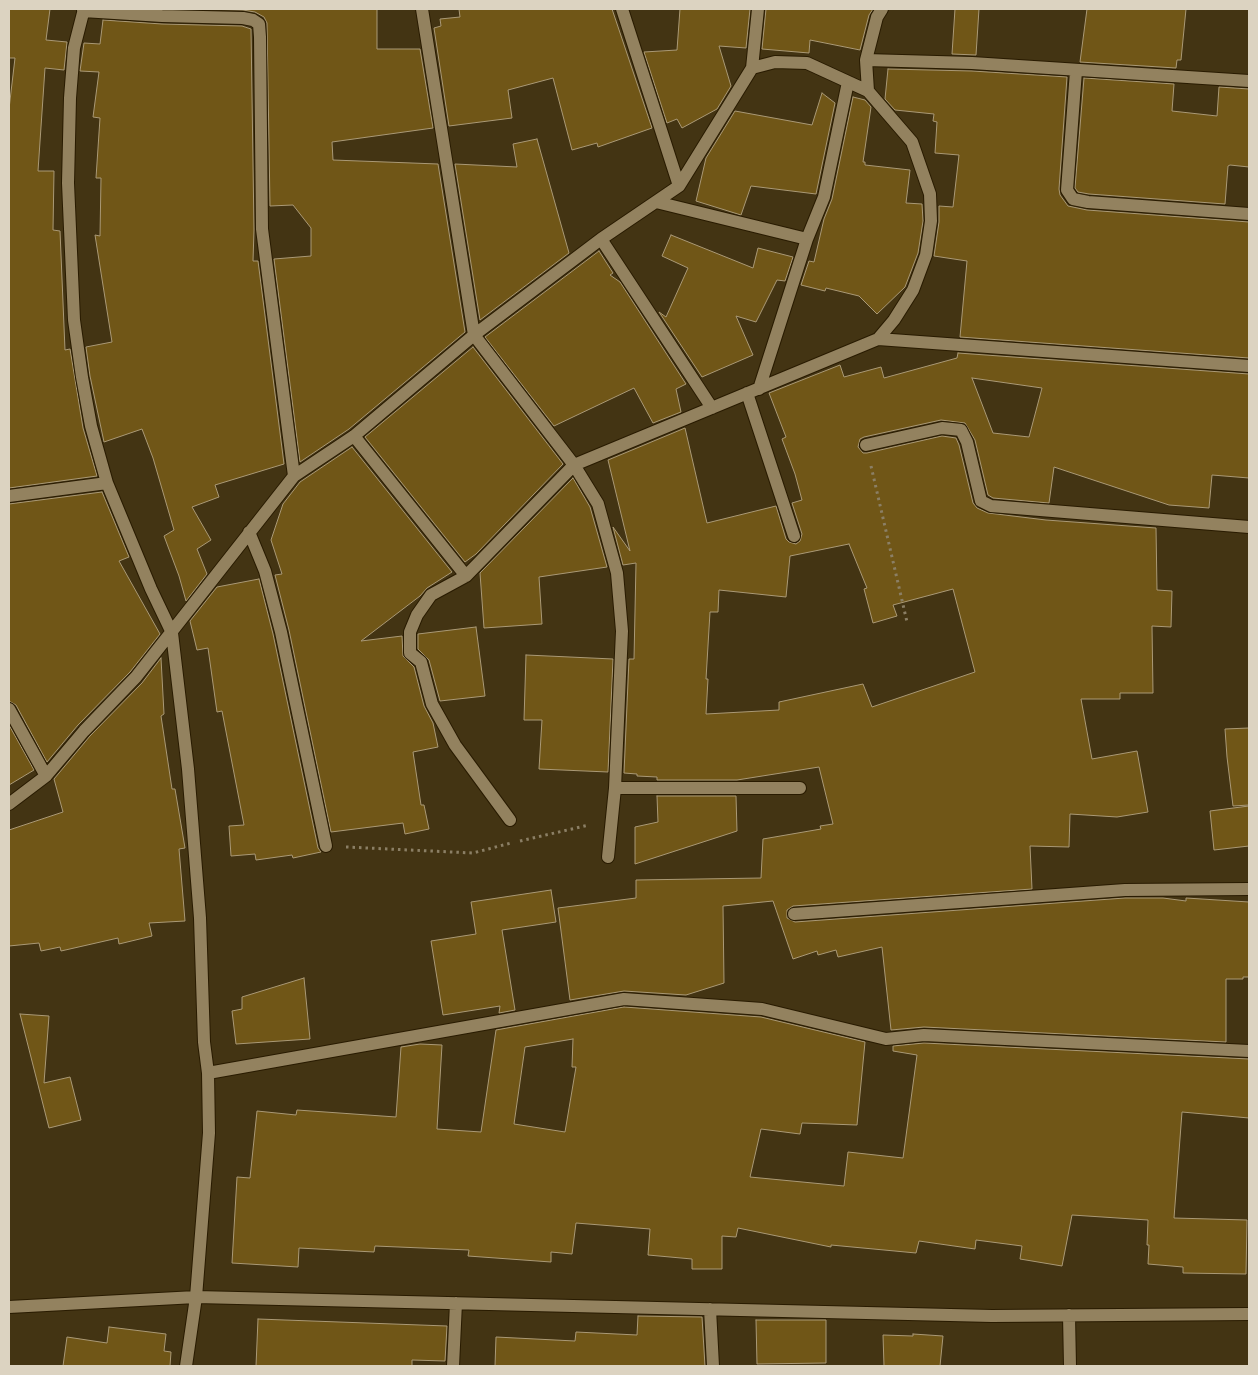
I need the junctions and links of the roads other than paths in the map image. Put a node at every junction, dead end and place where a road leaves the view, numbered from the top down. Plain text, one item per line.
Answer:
1 (422, 9) edge
2 (622, 9) edge
3 (758, 9) edge
4 (882, 9) edge
5 (84, 10) edge
6 (866, 60) junction
7 (752, 68) junction
8 (1076, 71) junction
9 (1249, 81) edge
10 (848, 82) junction
11 (868, 91) junction
12 (679, 186) junction
13 (656, 202) junction
14 (1249, 214) edge
15 (601, 239) junction
16 (807, 239) junction
17 (474, 335) junction
18 (878, 339) junction
19 (1249, 366) edge
20 (753, 391) junction
21 (712, 408) junction
22 (354, 436) junction
23 (866, 446) road end
24 (574, 465) junction
25 (294, 476) junction
26 (107, 483) junction
27 (9, 496) edge
28 (1249, 527) edge
29 (249, 532) junction
30 (794, 536) dead end
31 (466, 576) junction
32 (172, 633) junction
33 (9, 709) edge
34 (46, 776) junction
35 (615, 788) junction
36 (800, 788) dead end
37 (9, 804) edge
38 (510, 820) dead end
39 (326, 846) road end
40 (608, 857) dead end
41 (1249, 889) edge
42 (794, 914) dead end
43 (1249, 1051) edge
44 (208, 1073) junction
45 (196, 1297) junction
46 (456, 1303) junction
47 (9, 1307) edge
48 (710, 1309) junction
49 (1249, 1314) edge
50 (1069, 1315) junction
51 (186, 1366) edge
52 (453, 1366) edge
53 (713, 1366) edge
54 (1070, 1366) edge

1 - 17 street
2 - 12 street
3 - 7 street
4 - 6 street
5 - 25 street
5 - 26 street
6 - 8 street
6 - 11 street
7 - 10 street
7 - 12 street
8 - 9 street
8 - 14 street
10 - 11 street
10 - 16 street
11 - 18 street
12 - 13 street
13 - 15 street
13 - 16 street
15 - 17 street
15 - 21 street
16 - 20 street
17 - 22 street
17 - 24 street
18 - 19 street
18 - 20 street
20 - 21 street
20 - 30 street
21 - 24 street
22 - 25 street
22 - 31 street
23 - 28 street
24 - 31 street
24 - 35 street
25 - 29 street
26 - 27 street
26 - 32 street
29 - 32 street
29 - 39 street
31 - 38 street
32 - 34 street
32 - 44 street
33 - 34 street
34 - 37 street
35 - 36 street
35 - 40 street
41 - 42 street
43 - 44 street
44 - 45 street
45 - 46 street
45 - 47 street
45 - 51 street
46 - 48 street
46 - 52 street
48 - 50 street
48 - 53 street
49 - 50 street
50 - 54 street

